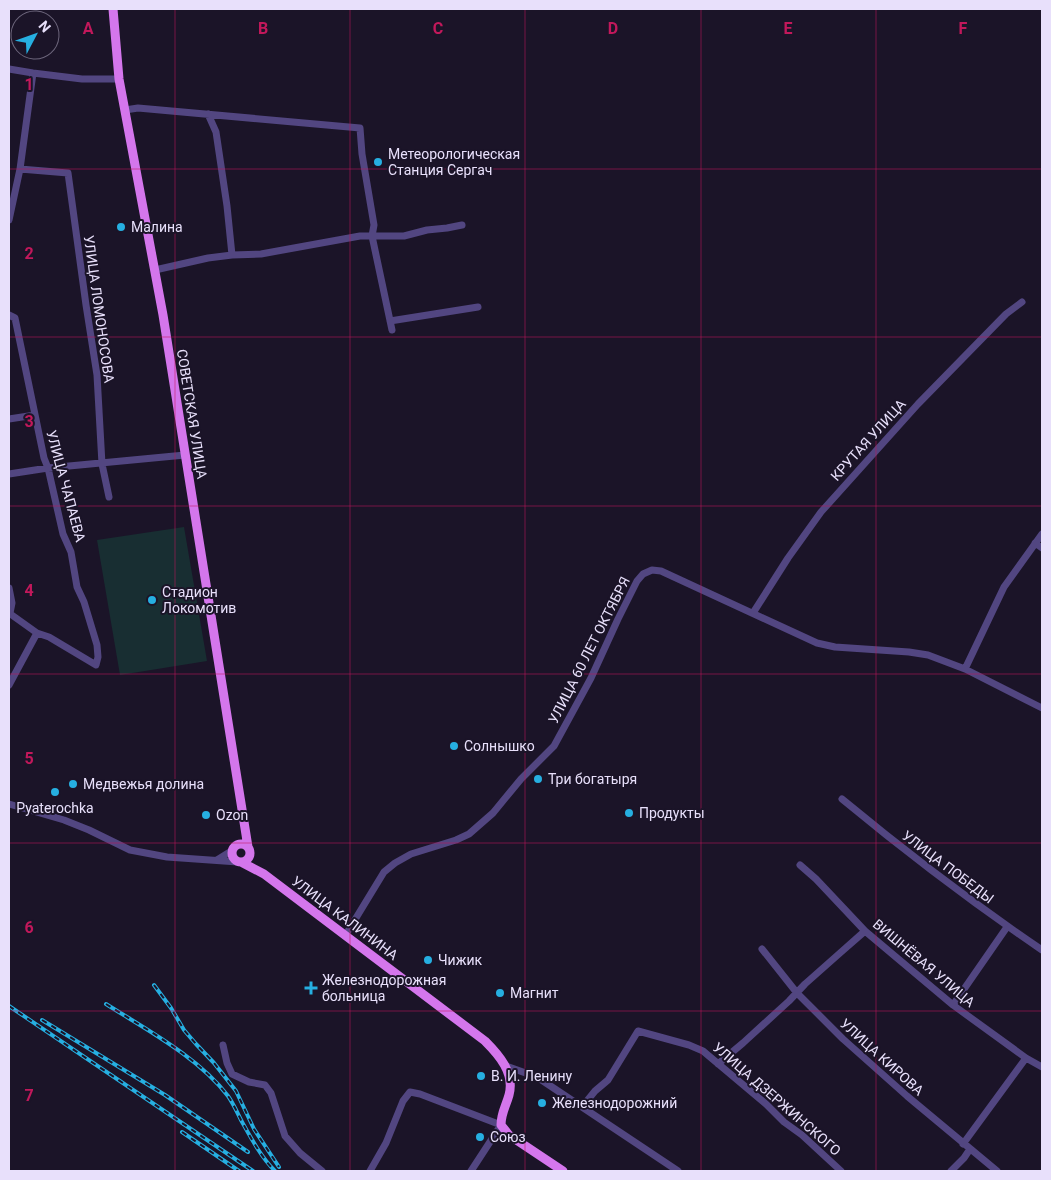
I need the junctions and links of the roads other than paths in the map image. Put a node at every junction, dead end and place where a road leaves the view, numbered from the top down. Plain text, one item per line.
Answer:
1 (113, 9) edge
2 (9, 69) edge
3 (33, 73) junction
4 (119, 79) junction
5 (125, 110) junction
6 (208, 114) junction
7 (20, 169) junction
8 (9, 220) edge
9 (462, 225) dead end
10 (372, 236) junction
11 (232, 256) junction
12 (155, 270) junction
13 (1022, 302) dead end
14 (478, 307) dead end
15 (9, 315) edge
16 (390, 321) junction
17 (392, 330) dead end
18 (35, 415) junction
19 (9, 419) edge
20 (185, 455) junction
21 (102, 464) junction
22 (48, 468) junction
23 (9, 474) edge
24 (109, 497) dead end
25 (1042, 534) edge
26 (1035, 543) junction
27 (1042, 548) edge
28 (9, 588) edge
29 (9, 613) edge
30 (753, 613) junction
31 (37, 633) junction
32 (965, 669) junction
33 (9, 685) edge
34 (1042, 708) edge
35 (842, 799) dead end
36 (9, 804) edge
37 (245, 824) junction
38 (236, 847) junction
39 (249, 850) junction
40 (217, 860) junction
41 (239, 862) junction
42 (800, 865) dead end
43 (264, 874) junction
44 (1007, 927) junction
45 (865, 932) junction
46 (345, 936) junction
47 (762, 949) dead end
48 (1042, 950) edge
49 (797, 993) junction
50 (953, 1005) junction
51 (223, 1045) dead end
52 (1026, 1058) junction
53 (718, 1064) junction
54 (506, 1066) junction
55 (1042, 1067) edge
56 (582, 1108) junction
57 (501, 1125) junction
58 (963, 1144) junction
59 (970, 1149) junction
60 (322, 1171) edge
61 (370, 1171) edge
62 (472, 1171) edge
63 (563, 1171) edge
64 (678, 1171) edge
65 (841, 1171) edge
66 (951, 1171) edge
67 (997, 1171) edge

1 - 4 main road, СОВЕТСКАЯ УЛИЦА
2 - 3 street
3 - 4 street
3 - 7 street
4 - 5 main road, СОВЕТСКАЯ УЛИЦА
5 - 6 street
5 - 12 main road, СОВЕТСКАЯ УЛИЦА
6 - 10 street
6 - 11 street
7 - 8 street
7 - 21 street, УЛИЦА ЛОМОНОСОВА
9 - 10 street
10 - 11 street
10 - 16 street
11 - 12 street
12 - 20 main road, СОВЕТСКАЯ УЛИЦА
13 - 30 street, КРУТАЯ УЛИЦА
14 - 16 street
15 - 18 street, УЛИЦА ЧАПАЕВА
16 - 17 street
18 - 19 street
18 - 22 street, УЛИЦА ЧАПАЕВА
20 - 21 street
20 - 37 main road, СОВЕТСКАЯ УЛИЦА
21 - 22 street
21 - 24 street, УЛИЦА ЛОМОНОСОВА
22 - 23 street
22 - 31 street, УЛИЦА ЧАПАЕВА
25 - 26 street
26 - 27 street
26 - 32 street
28 - 29 street
29 - 31 street
30 - 32 street
30 - 46 street, УЛИЦА 60 ЛЕТ ОКТЯБРЯ
31 - 33 street
32 - 34 street
35 - 44 street, УЛИЦА ПОБЕДЫ
36 - 40 street
37 - 38 main road, СОВЕТСКАЯ УЛИЦА
37 - 39 main road, СОВЕТСКАЯ УЛИЦА
38 - 39 main road
38 - 40 street
38 - 41 main road
39 - 41 main road
39 - 43 main road
40 - 41 street
41 - 43 main road
42 - 45 street, ВИШНЁВАЯ УЛИЦА
43 - 46 main road, УЛИЦА КАЛИНИНА
44 - 48 street, УЛИЦА ПОБЕДЫ
44 - 50 street
45 - 49 street
45 - 50 street, ВИШНЁВАЯ УЛИЦА
46 - 54 main road, УЛИЦА КАЛИНИНА
47 - 49 street, УЛИЦА КИРОВА
49 - 53 street
49 - 58 street, УЛИЦА КИРОВА
50 - 52 street, ВИШНЁВАЯ УЛИЦА
51 - 60 street
52 - 55 street, ВИШНЁВАЯ УЛИЦА
52 - 58 street
53 - 56 street, УЛИЦА ДЗЕРЖИНСКОГО
53 - 65 street, УЛИЦА ДЗЕРЖИНСКОГО
54 - 56 street
54 - 57 main road
56 - 64 street
57 - 61 street
57 - 62 street
57 - 63 main road
58 - 59 street, УЛИЦА КИРОВА
59 - 66 street
59 - 67 street, УЛИЦА КИРОВА

